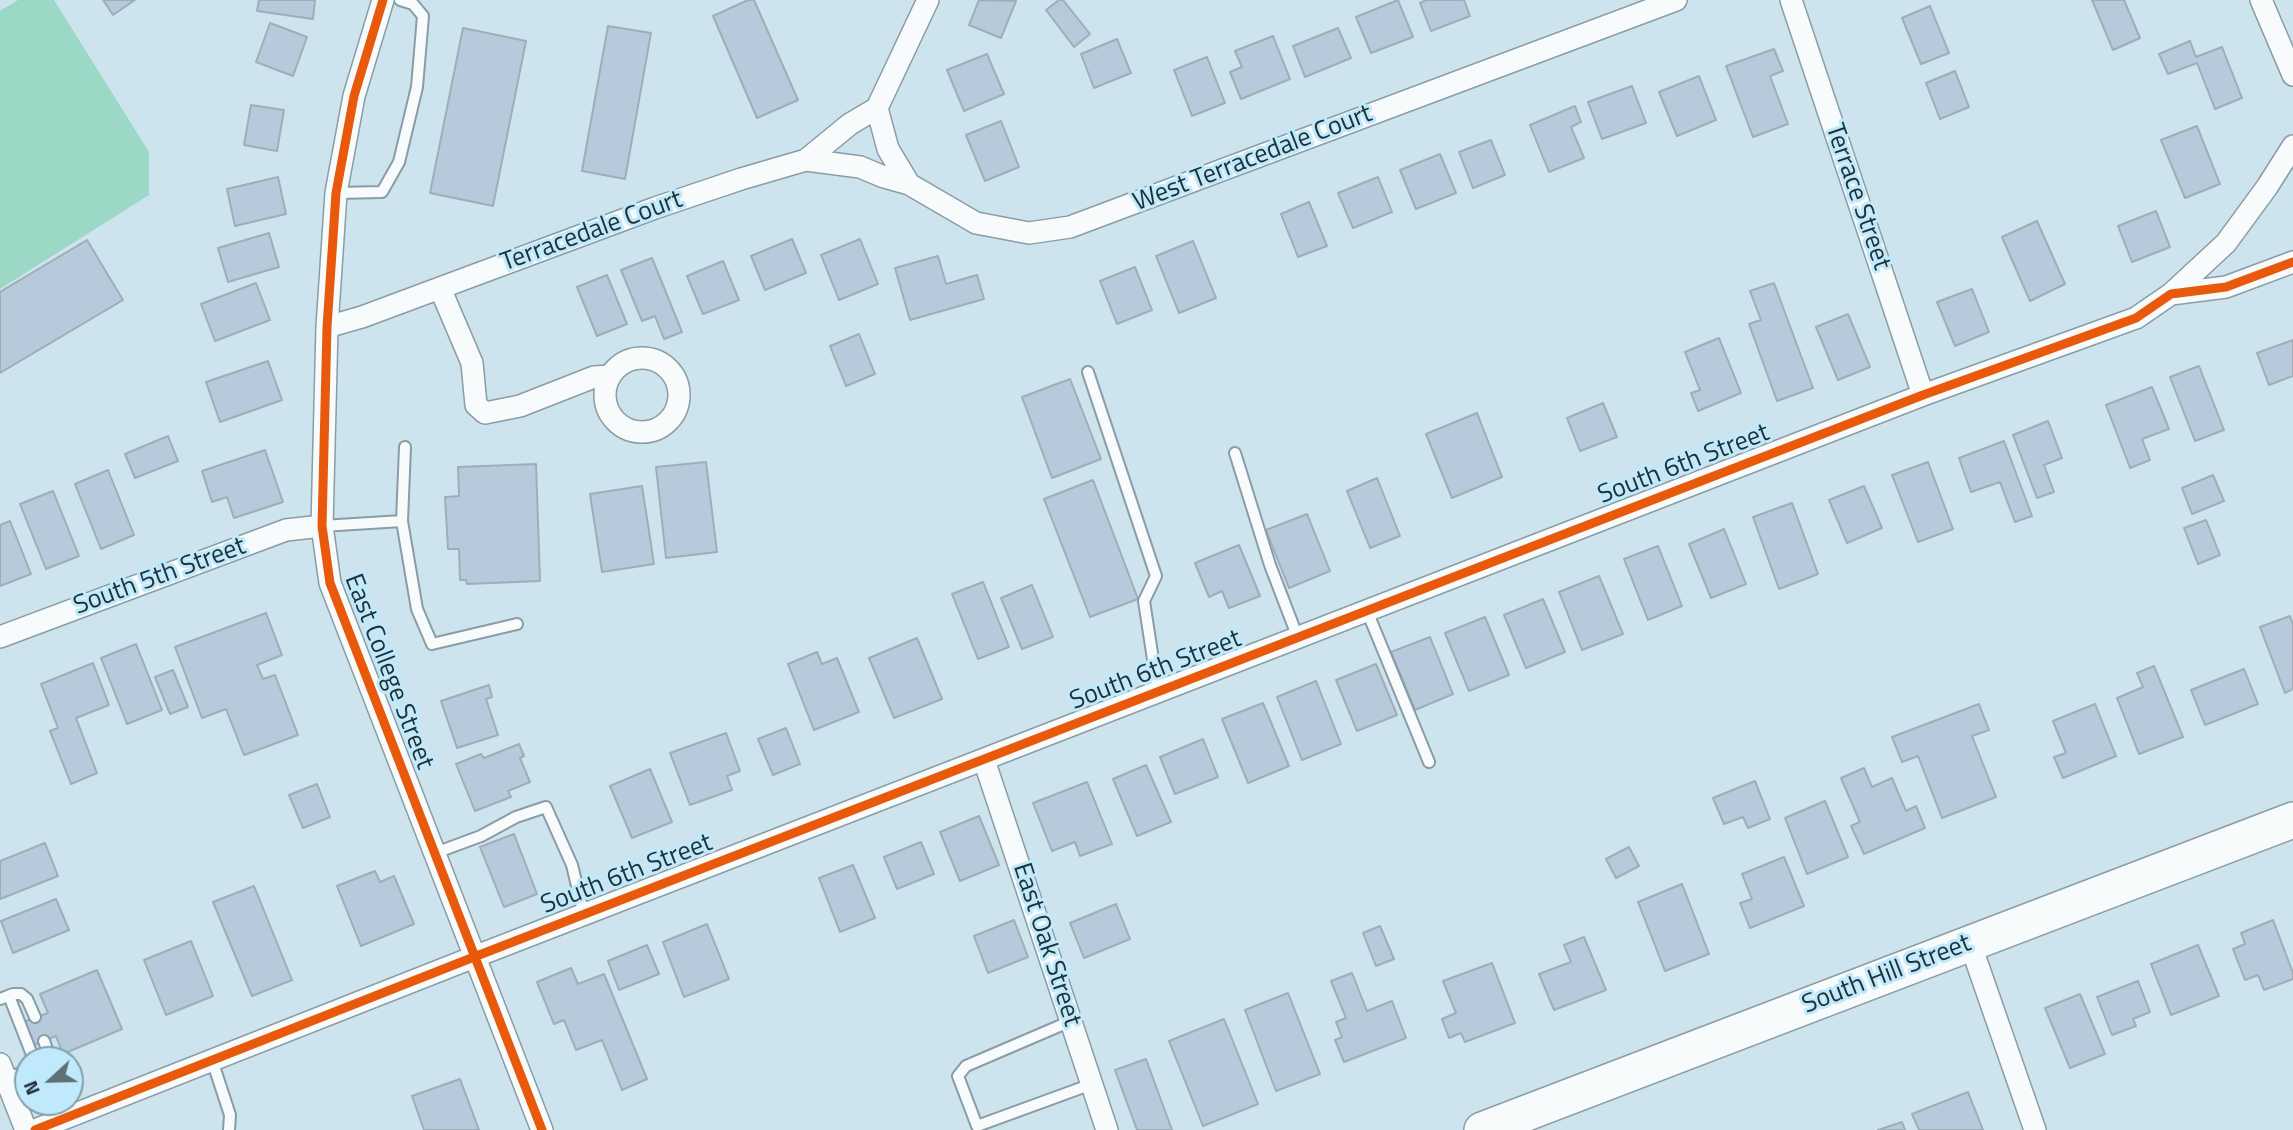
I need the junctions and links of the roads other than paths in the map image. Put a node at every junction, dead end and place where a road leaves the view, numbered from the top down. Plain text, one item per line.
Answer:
1 (383, 0) edge
2 (400, 0) edge
3 (929, 0) edge
4 (1676, 0) edge
5 (1791, 0) edge
6 (2261, 0) edge
7 (2293, 75) edge
8 (877, 107) junction
9 (2293, 146) edge
10 (806, 160) junction
11 (909, 184) junction
12 (336, 192) junction
13 (2293, 262) edge
14 (440, 288) junction
15 (2171, 294) junction
16 (327, 327) junction
17 (1088, 372) dead end
18 (610, 376) dead end
19 (1923, 395) junction
20 (405, 447) dead end
21 (1235, 453) dead end
22 (402, 521) junction
23 (322, 526) junction
24 (1367, 611) junction
25 (517, 624) dead end
26 (0, 637) edge
27 (1298, 638) junction
28 (1158, 692) junction
29 (984, 760) junction
30 (1429, 762) dead end
31 (2293, 820) edge
32 (435, 853) junction
33 (584, 915) junction
34 (1970, 943) junction
35 (474, 957) junction
36 (4, 997) edge
37 (35, 1017) dead end
38 (1071, 1021) junction
39 (44, 1041) dead end
40 (27, 1046) edge
41 (46, 1046) edge
42 (212, 1060) junction
43 (3, 1071) edge
44 (1092, 1084) junction
45 (26, 1130) edge
46 (35, 1130) edge
47 (229, 1130) edge
48 (542, 1130) edge
49 (1107, 1130) edge
50 (1482, 1130) edge
51 (2035, 1130) edge

1 - 12 street, East College Street
2 - 12 lane
3 - 8 street
4 - 11 street, West Terracedale Court
5 - 19 street, Terrace Street
6 - 7 street
8 - 10 street, Terracedale Court
8 - 11 street, West Terracedale Court
9 - 15 street
10 - 11 street
10 - 14 street, Terracedale Court
12 - 16 street, East College Street
13 - 15 street, South 6th Street
14 - 16 street, Terracedale Court
14 - 18 street
15 - 19 street, South 6th Street
16 - 23 street, East College Street
17 - 28 lane
19 - 24 street, South 6th Street
20 - 22 lane
21 - 27 lane
22 - 23 lane
22 - 25 lane
23 - 26 street, South 5th Street
23 - 32 street, East College Street
24 - 27 street, South 6th Street
24 - 30 lane
27 - 28 street, South 6th Street
28 - 29 street, South 6th Street
29 - 33 street, South 6th Street
29 - 38 street, East Oak Street
31 - 34 main road, South Hill Street
32 - 33 lane
32 - 35 street, East College Street
33 - 35 street, South 6th Street
34 - 50 main road, South Hill Street
34 - 51 street
35 - 42 street, South 6th Street
35 - 48 street, East College Street
36 - 37 lane
36 - 40 lane
38 - 44 street, East Oak Street
38 - 44 lane
39 - 41 lane
42 - 46 street, South 6th Street
42 - 47 lane
43 - 45 street
44 - 49 street, East Oak Street

